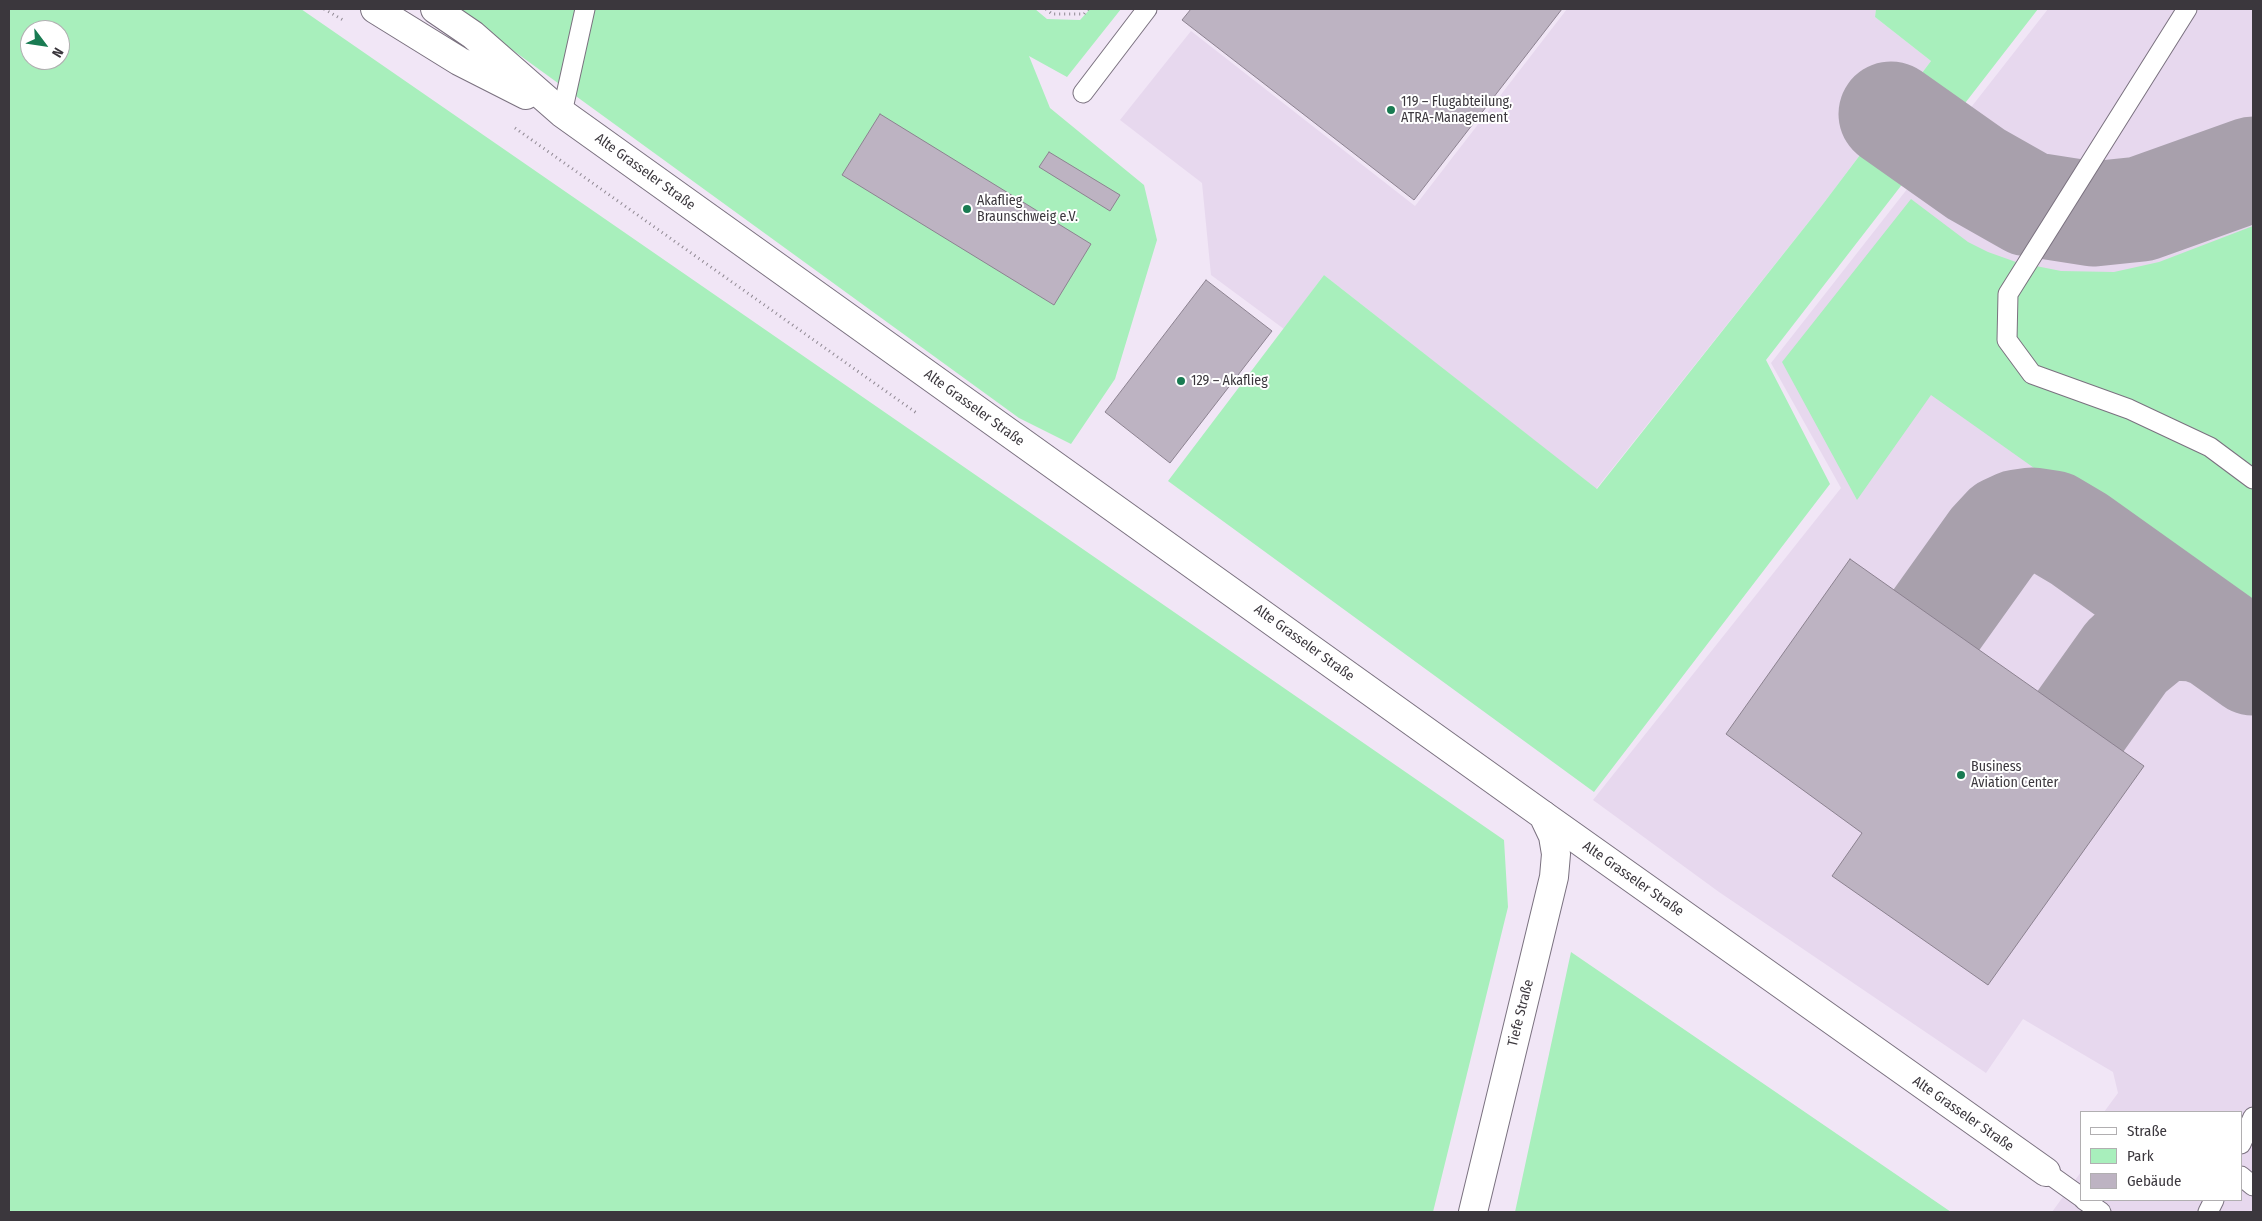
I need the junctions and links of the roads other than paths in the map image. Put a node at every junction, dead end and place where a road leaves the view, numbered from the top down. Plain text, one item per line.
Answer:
1 (375, 9) edge
2 (435, 9) edge
3 (585, 9) edge
4 (1147, 9) edge
5 (2187, 9) edge
6 (1083, 93) dead end
7 (562, 114) junction
8 (2253, 479) edge
9 (1543, 815) junction
10 (2253, 1116) edge
11 (2242, 1142) edge
12 (2046, 1172) joint
13 (2242, 1177) edge
14 (2253, 1186) edge
15 (2080, 1196) edge
16 (2085, 1201) edge
17 (1473, 1212) edge
18 (2101, 1212) edge

1 - 7 main road, Alte Grasseler Straße
2 - 7 main road, Alte Grasseler Straße
3 - 7 lane
4 - 6 lane
5 - 8 lane
7 - 9 main road, Alte Grasseler Straße
9 - 12 main road, Alte Grasseler Straße
9 - 17 main road, Tiefe Straße
10 - 11 lane
12 - 15 lane
13 - 14 lane
16 - 18 lane

